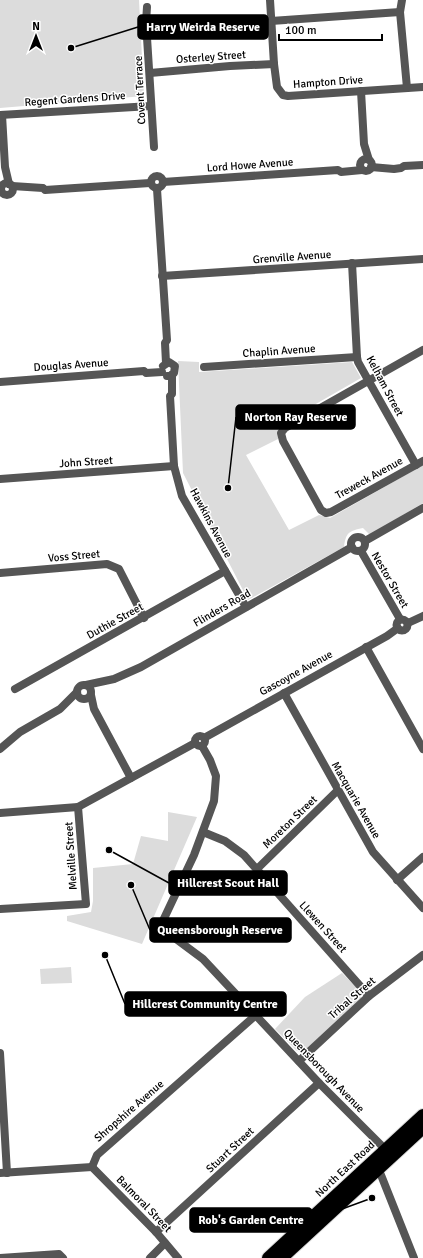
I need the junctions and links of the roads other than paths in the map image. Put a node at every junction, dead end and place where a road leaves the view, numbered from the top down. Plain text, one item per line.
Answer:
1 (270, 0) edge
2 (402, 0) edge
3 (146, 7) dead end
4 (400, 12) junction
5 (271, 21) junction
6 (274, 64) junction
7 (150, 73) junction
8 (423, 87) edge
9 (407, 88) junction
10 (360, 91) junction
11 (151, 106) junction
12 (1, 115) edge
13 (154, 147) dead end
14 (366, 164) junction
15 (423, 165) edge
16 (163, 182) junction
17 (150, 183) junction
18 (5, 189) edge
19 (157, 189) junction
20 (423, 259) edge
21 (352, 263) junction
22 (162, 276) junction
23 (423, 350) edge
24 (357, 357) junction
25 (204, 368) dead end
26 (167, 369) junction
27 (368, 381) junction
28 (0, 382) edge
29 (419, 463) edge
30 (174, 466) junction
31 (0, 479) edge
32 (423, 508) edge
33 (365, 541) junction
34 (352, 547) junction
35 (361, 551) junction
36 (225, 572) junction
37 (0, 573) edge
38 (246, 607) junction
39 (423, 616) edge
40 (144, 618) junction
41 (404, 621) junction
42 (366, 647) junction
43 (15, 689) dead end
44 (284, 693) junction
45 (85, 694) junction
46 (201, 742) junction
47 (0, 749) edge
48 (423, 749) edge
49 (131, 778) junction
50 (338, 790) junction
51 (78, 807) junction
52 (0, 812) edge
53 (202, 832) junction
54 (423, 857) edge
55 (257, 869) junction
56 (397, 880) junction
57 (423, 908) edge
58 (0, 909) edge
59 (423, 955) edge
60 (369, 996) junction
61 (256, 1015) junction
62 (0, 1053) edge
63 (299, 1061) junction
64 (319, 1083) junction
65 (423, 1115) edge
66 (423, 1128) edge
67 (388, 1153) junction
68 (374, 1166) junction
69 (92, 1167) junction
70 (4, 1173) edge
71 (156, 1232) junction
72 (165, 1243) junction
73 (278, 1257) edge
74 (0, 1258) edge
75 (63, 1258) edge
76 (150, 1258) edge
77 (178, 1258) edge
78 (414, 1258) edge

1 - 5 street, Hampton Drive
2 - 4 street
3 - 7 street, Covent Terrace
4 - 5 street
4 - 9 street
5 - 6 street, Hampton Drive
6 - 7 street, Osterley Street
6 - 10 street, Hampton Drive
7 - 11 street, Covent Terrace
8 - 9 street, Hampton Drive
9 - 10 street, Hampton Drive
10 - 14 street
11 - 12 street, Regent Gardens Drive
11 - 13 street, Covent Terrace
12 - 18 street
14 - 15 street, Lord Howe Avenue
14 - 16 street, Lord Howe Avenue
16 - 17 street
16 - 19 street
17 - 18 street
17 - 19 street
19 - 22 street, Hawkins Avenue
20 - 21 street, Grenville Avenue
21 - 22 street, Grenville Avenue
21 - 24 street, Kelham Street
22 - 26 street, Hawkins Avenue
23 - 27 street
24 - 25 street, Chaplin Avenue
24 - 27 street, Kelham Street
26 - 28 street, Douglas Avenue
26 - 30 street, Hawkins Avenue
27 - 29 street, Kelham Street
27 - 29 street, Treweck Avenue
30 - 31 street, John Street
30 - 36 street, Hawkins Avenue
32 - 33 street
33 - 34 street
33 - 35 street
34 - 35 street
34 - 38 street, Flinders Road
35 - 41 street, Nestor Street
36 - 38 street, Hawkins Avenue
36 - 40 street, Duthie Street
37 - 40 street, Voss Street
38 - 45 street, Flinders Road
39 - 41 street
40 - 43 street, Duthie Street
41 - 42 street, Gascoyne Avenue
42 - 44 street, Gascoyne Avenue
42 - 48 street
44 - 46 street, Gascoyne Avenue
44 - 50 street, Macquarie Avenue
45 - 47 street, Flinders Road
45 - 49 street
46 - 49 street, Gascoyne Avenue
46 - 53 street
49 - 51 street, Gascoyne Avenue
50 - 55 street, Moreton Street
50 - 56 street, Macquarie Avenue
51 - 52 street, Gascoyne Avenue
51 - 58 street, Melville Street
53 - 55 street, Llewen Street
53 - 61 street, Queensborough Avenue
54 - 56 street
55 - 60 street, Llewen Street
56 - 57 street, Macquarie Avenue
59 - 60 street, Tribal Street
60 - 63 street, Tribal Street
61 - 63 street, Queensborough Avenue
61 - 69 street, Shropshire Avenue
62 - 70 street
63 - 64 street, Queensborough Avenue
64 - 67 street, Queensborough Avenue
64 - 71 street, Stuart Street
65 - 67 highway, North East Road
66 - 67 highway, North East Road
67 - 68 highway, North East Road
68 - 73 highway, North East Road
68 - 78 street
69 - 70 street
69 - 71 street, Balmoral Street
71 - 72 street, Balmoral Street
72 - 76 street
72 - 77 street, Balmoral Street
74 - 75 street

